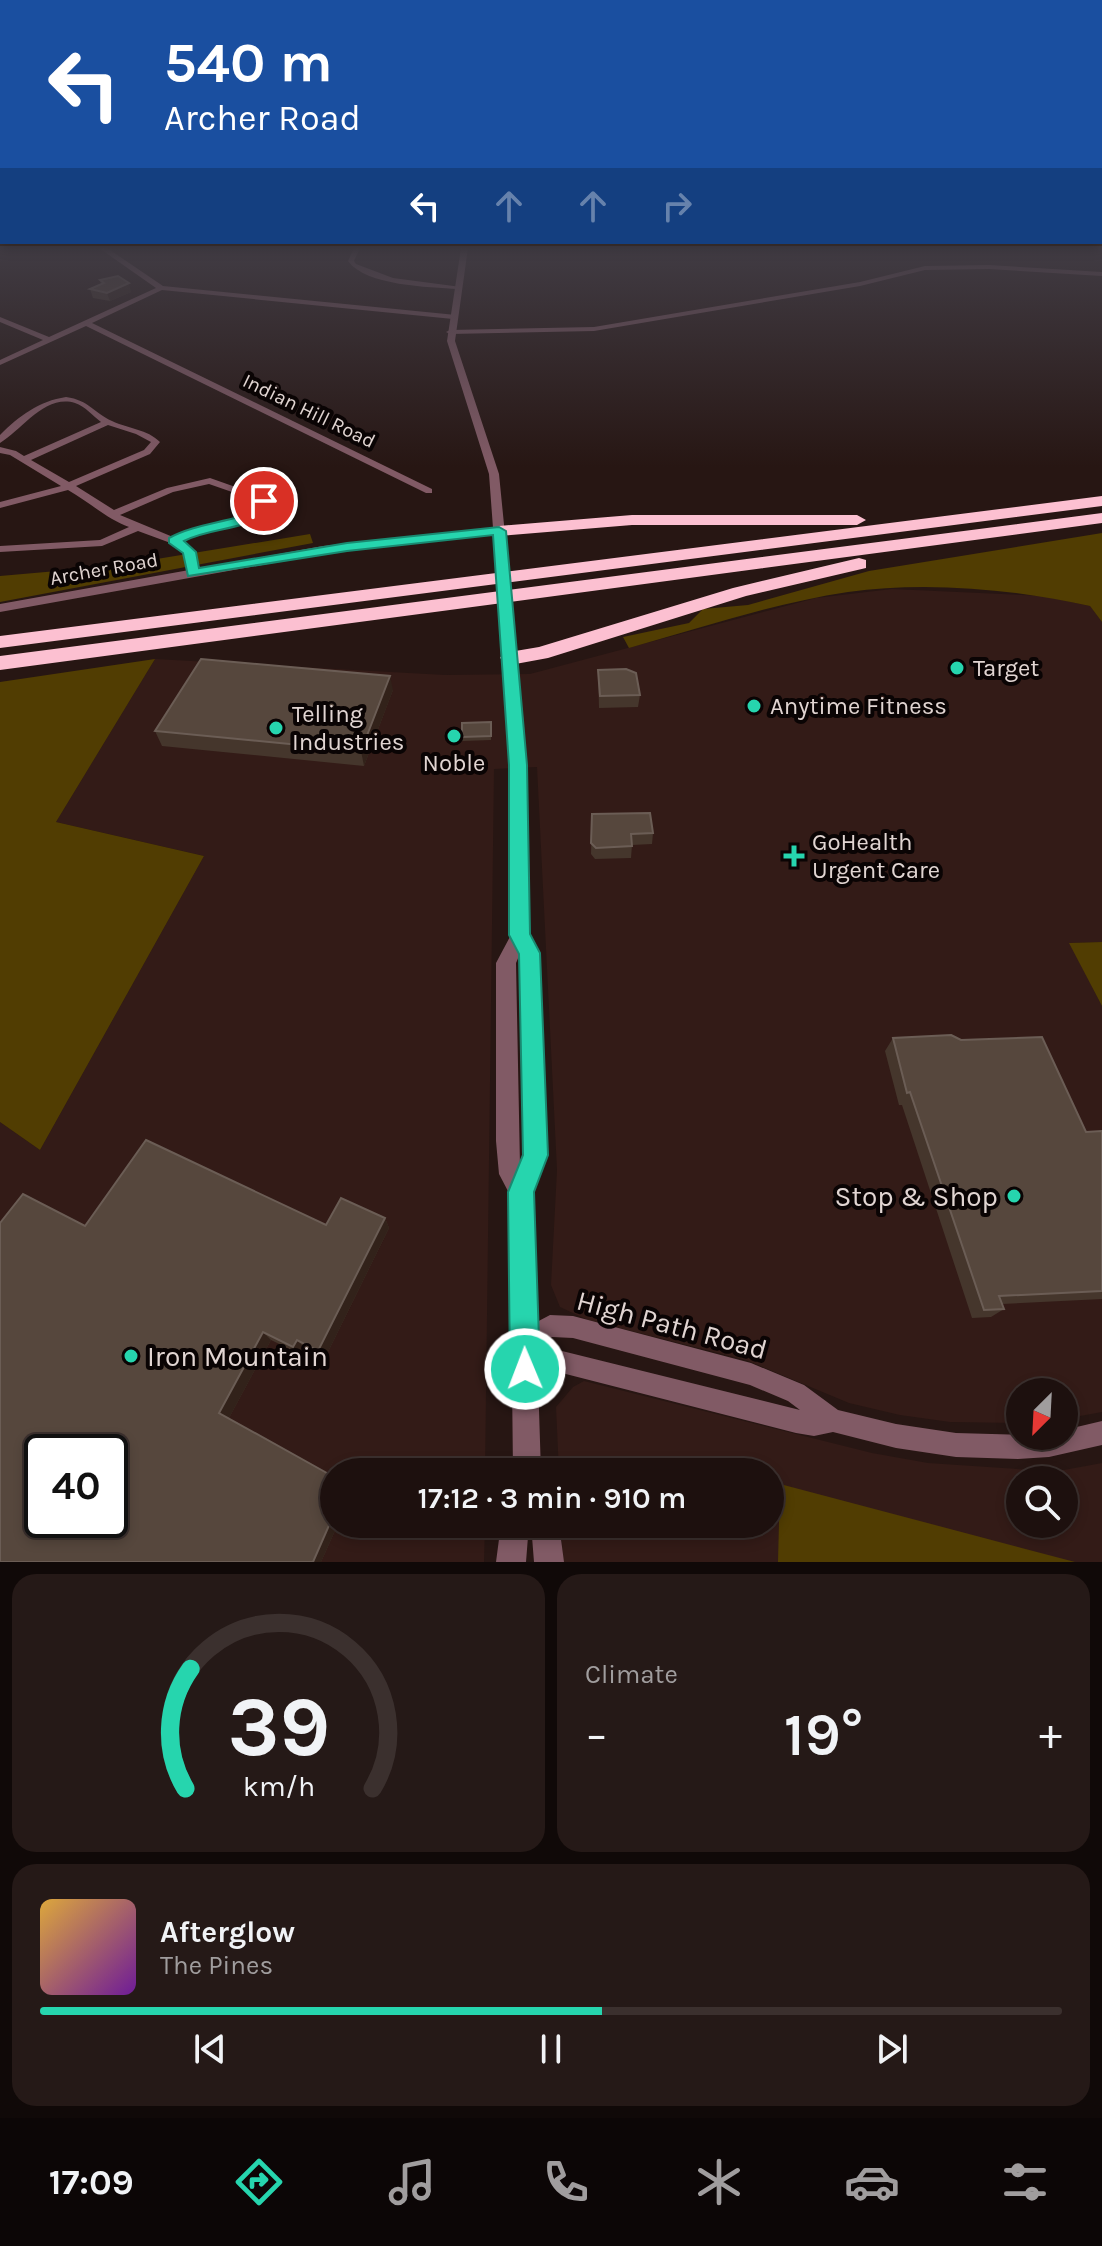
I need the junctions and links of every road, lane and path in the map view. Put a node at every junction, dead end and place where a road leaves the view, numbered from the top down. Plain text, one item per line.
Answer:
1 (4, 321) edge
2 (91, 321) edge
3 (452, 321) edge
4 (642, 321) edge
5 (86, 323) junction
6 (450, 332) junction
7 (49, 340) junction
8 (0, 363) edge
9 (108, 422) junction
10 (0, 440) edge
11 (0, 450) edge
12 (23, 460) junction
13 (67, 487) junction
14 (429, 491) dead end
15 (1102, 501) edge
16 (0, 505) edge
17 (111, 515) junction
18 (995, 515) junction
19 (1102, 518) edge
20 (137, 527) junction
21 (1012, 530) junction
22 (499, 531) junction
23 (174, 540) junction
24 (0, 549) edge
25 (193, 573) junction
26 (0, 608) edge
27 (0, 642) edge
28 (510, 658) junction
29 (0, 663) edge
30 (524, 1341) junction
31 (833, 1420) junction
32 (1102, 1433) edge
33 (527, 1458) edge
34 (514, 1538) edge
35 (546, 1538) edge
36 (511, 1562) edge
37 (549, 1562) edge

1 - 7 street
2 - 5 street
3 - 6 street
4 - 6 street
5 - 7 street
5 - 14 street, Indian Hill Road
6 - 22 street
7 - 8 street
9 - 10 street
9 - 12 street
9 - 13 street
11 - 12 street
12 - 13 street
13 - 16 street
13 - 17 street
15 - 18 highway
17 - 20 street
17 - 23 street
18 - 22 highway
18 - 27 highway
19 - 21 highway
20 - 23 street
20 - 24 street
21 - 28 highway
21 - 29 highway
22 - 25 street, Archer Road
22 - 28 street
23 - 25 street
25 - 26 street, Archer Road
28 - 30 street
30 - 31 street, High Path Road
30 - 31 street, High Path Road
30 - 33 street
31 - 32 street, High Path Road
34 - 36 street
35 - 37 street

